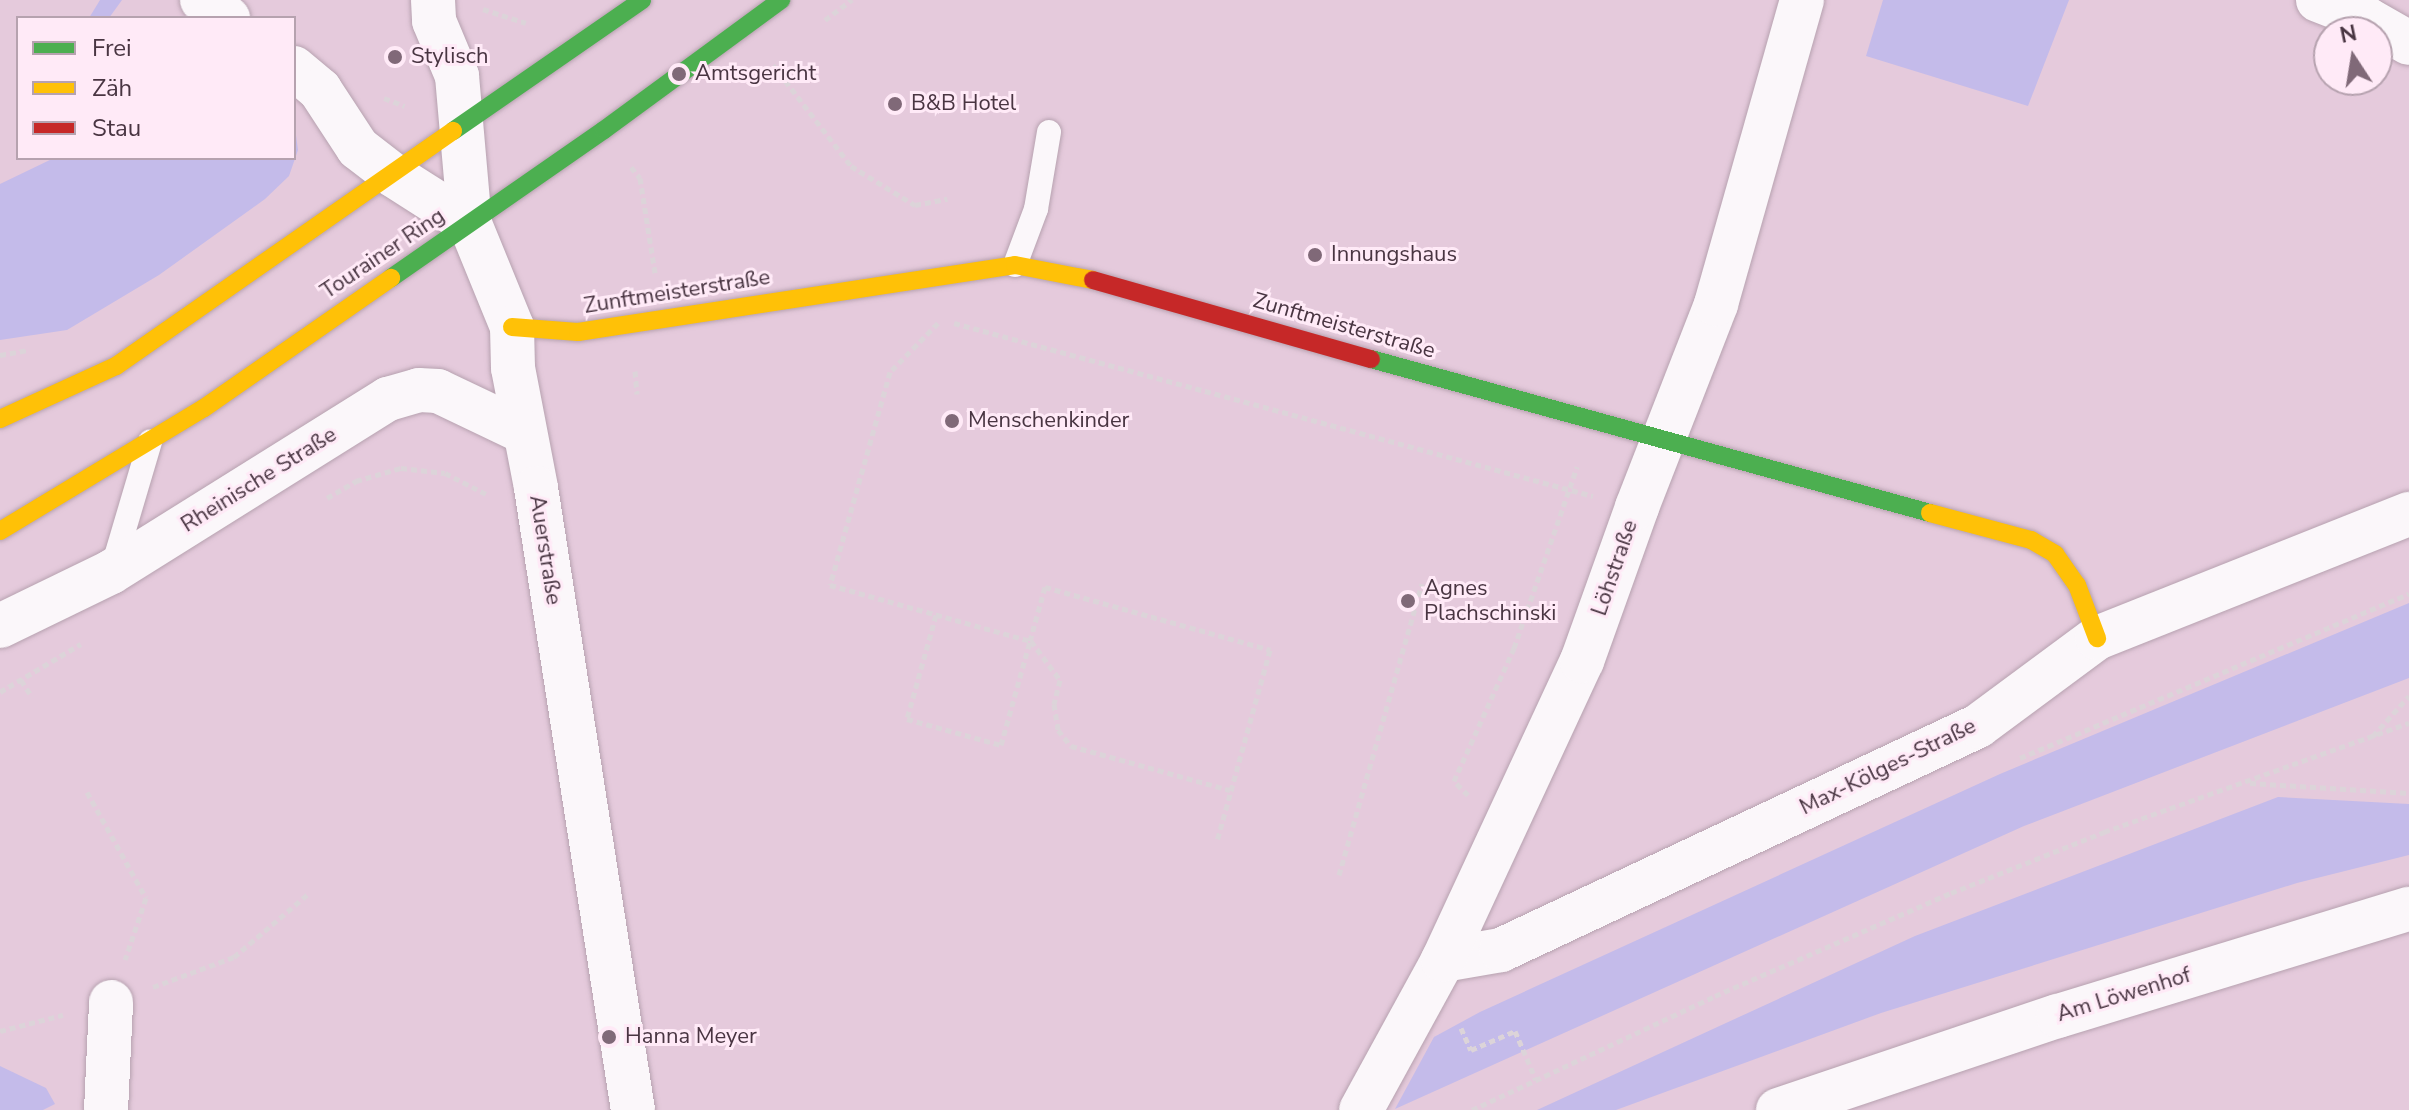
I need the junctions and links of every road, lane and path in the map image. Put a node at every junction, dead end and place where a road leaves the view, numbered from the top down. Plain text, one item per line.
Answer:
1 (202, 0) edge
2 (433, 0) edge
3 (642, 0) edge
4 (781, 0) edge
5 (1802, 0) edge
6 (2318, 0) edge
7 (225, 16) edge
8 (2409, 43) edge
9 (770, 61) dead end
10 (296, 70) edge
11 (459, 129) junction
12 (604, 130) junction
13 (1049, 132) dead end
14 (393, 175) junction
15 (947, 199) dead end
16 (470, 224) junction
17 (1015, 265) junction
18 (934, 318) dead end
19 (663, 320) junction
20 (941, 320) junction
21 (512, 327) junction
22 (634, 362) dead end
23 (637, 394) dead end
24 (0, 419) edge
25 (1593, 422) junction
26 (524, 432) junction
27 (150, 442) junction
28 (1663, 442) junction
29 (536, 488) junction
30 (1569, 490) junction
31 (315, 505) dead end
32 (1637, 507) junction
33 (2409, 514) edge
34 (0, 531) edge
35 (111, 572) junction
36 (1422, 584) dead end
37 (936, 615) junction
38 (0, 626) edge
39 (2097, 638) junction
40 (1030, 641) junction
41 (82, 643) dead end
42 (21, 680) junction
43 (0, 692) edge
44 (2409, 696) edge
45 (32, 697) dead end
46 (2409, 723) edge
47 (2372, 737) junction
48 (2245, 782) junction
49 (1230, 790) junction
50 (87, 792) dead end
51 (2409, 793) edge
52 (1504, 834) junction
53 (1217, 841) dead end
54 (1339, 875) dead end
55 (308, 894) dead end
56 (2409, 909) edge
57 (1443, 960) junction
58 (111, 1002) junction
59 (1460, 1025) dead end
60 (0, 1031) edge
61 (1536, 1080) junction
62 (1844, 1099) edge
63 (106, 1110) edge
64 (633, 1110) edge
65 (1361, 1110) edge
66 (1472, 1110) edge
67 (1778, 1110) edge

1 - 7 street
2 - 11 street, Auerstraße
3 - 11 main road
4 - 12 main road, Tourainer Ring
5 - 28 street, Löhstraße
6 - 8 street
9 - 15 path
10 - 14 street
11 - 14 main road
11 - 16 street, Auerstraße
12 - 16 main road, Tourainer Ring
12 - 19 path
13 - 17 lane
14 - 16 street
14 - 24 main road
16 - 21 street, Auerstraße
16 - 27 main road, Tourainer Ring
17 - 19 main road, Zunftmeisterstraße
17 - 25 main road, Zunftmeisterstraße
18 - 20 path
19 - 21 main road, Zunftmeisterstraße
20 - 30 path
20 - 37 path
21 - 26 street, Auerstraße
22 - 23 path
25 - 28 main road, Zunftmeisterstraße
25 - 30 path
26 - 29 street, Auerstraße
26 - 35 street, Rheinische Straße
27 - 34 main road, Tourainer Ring
27 - 35 lane
28 - 32 street, Löhstraße
28 - 39 main road, Zunftmeisterstraße
29 - 31 path
29 - 64 street, Auerstraße
30 - 32 path
30 - 52 path
32 - 52 street, Löhstraße
33 - 39 street, Max-Kölges-Straße
35 - 38 street, Rheinische Straße
36 - 54 path
37 - 40 path
37 - 40 path
39 - 57 street, Max-Kölges-Straße
40 - 49 path
40 - 49 path
41 - 42 path
42 - 43 path
42 - 45 path
44 - 47 path
46 - 47 path
47 - 48 path
48 - 51 path
48 - 61 path
49 - 53 path
50 - 58 path
52 - 57 street, Löhstraße
55 - 58 path
56 - 62 street, Am Löwenhof
57 - 65 street, Löhstraße
58 - 60 path
58 - 63 street
59 - 61 path
61 - 66 path
62 - 67 street, Am Löwenhof

